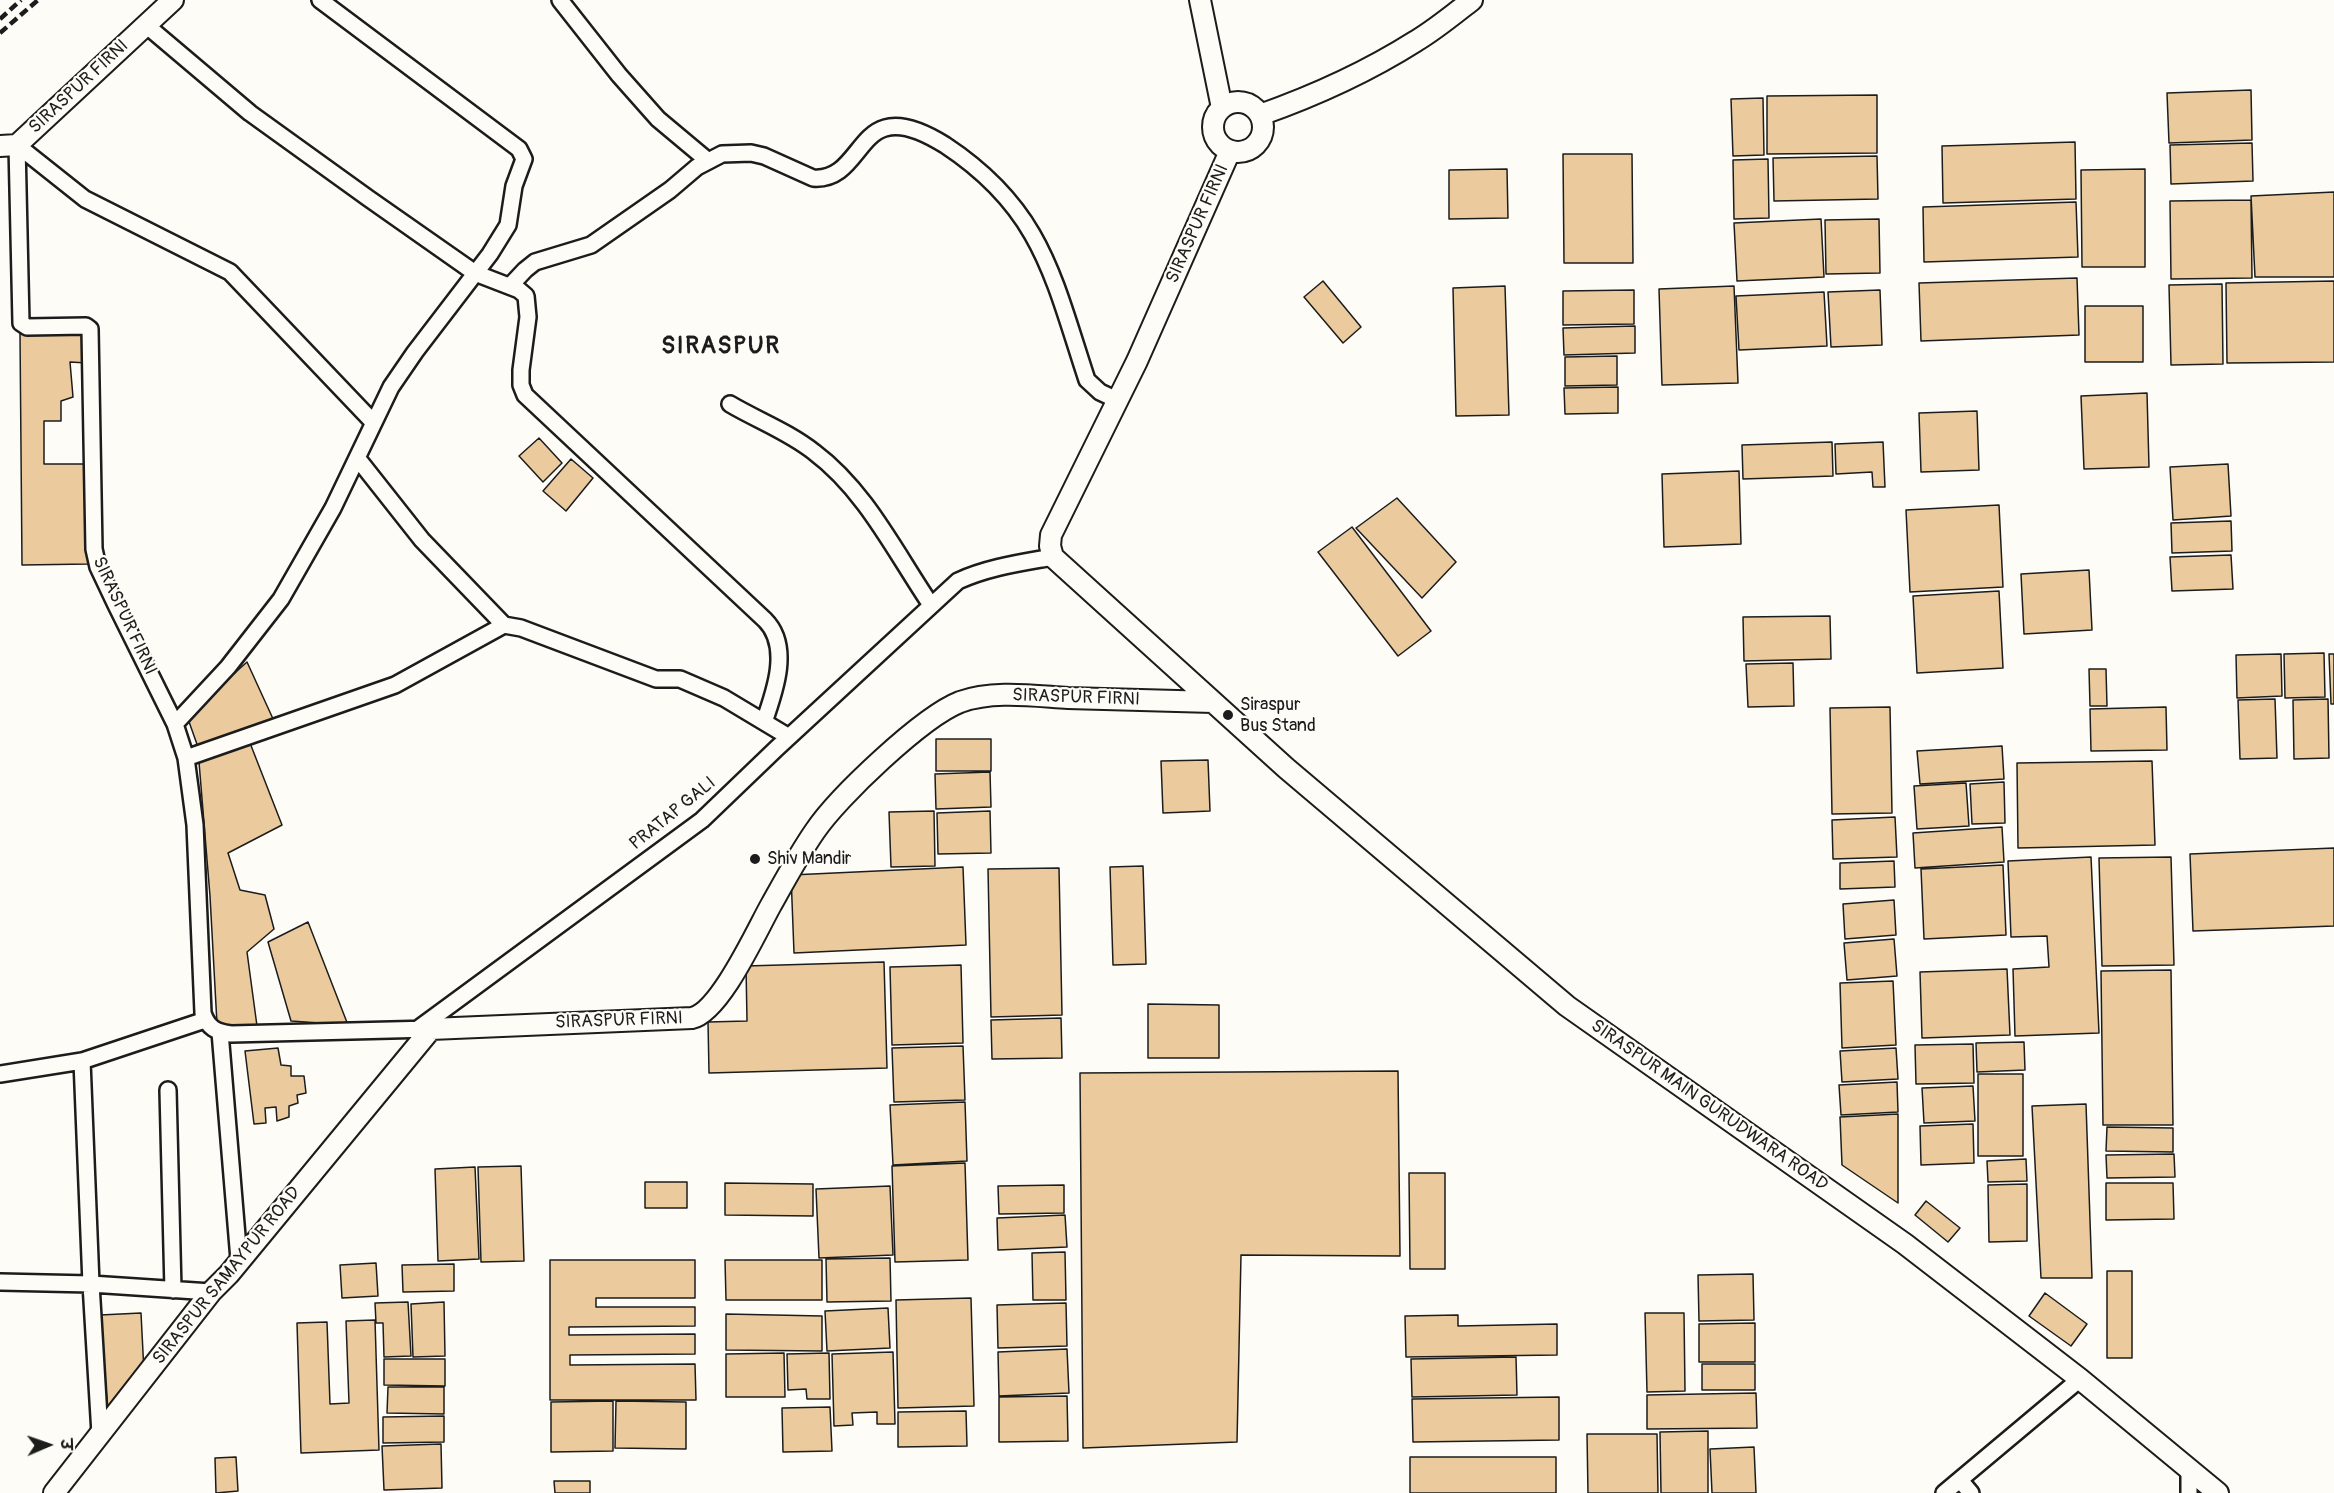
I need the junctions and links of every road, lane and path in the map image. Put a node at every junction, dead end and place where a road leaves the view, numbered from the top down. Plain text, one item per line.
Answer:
1 (173, 0) edge
2 (320, 0) edge
3 (560, 0) edge
4 (1200, 0) edge
5 (1472, 0) edge
6 (146, 25) junction
7 (1222, 108) junction
8 (1260, 115) junction
9 (8, 145) edge
10 (1230, 151) junction
11 (707, 160) junction
12 (475, 273) junction
13 (510, 286) junction
14 (1117, 400) junction
15 (730, 404) dead end
16 (373, 422) junction
17 (357, 459) junction
18 (1053, 557) junction
19 (931, 605) junction
20 (504, 625) junction
21 (1213, 702) junction
22 (764, 722) junction
23 (175, 723) junction
24 (789, 737) junction
25 (186, 759) junction
26 (205, 1020) junction
27 (425, 1028) junction
28 (220, 1032) junction
29 (82, 1061) junction
30 (0, 1074) edge
31 (168, 1090) dead end
32 (239, 1260) junction
33 (0, 1282) edge
34 (91, 1284) junction
35 (173, 1290) junction
36 (211, 1292) junction
37 (2080, 1380) junction
38 (100, 1434) junction
39 (2189, 1468) junction
40 (1960, 1480) junction
41 (54, 1493) edge
42 (1944, 1493) edge
43 (1971, 1493) edge
44 (2189, 1493) edge
45 (2218, 1493) edge

1 - 6 street, SIRASPUR FIRNI
2 - 12 street
3 - 11 street
4 - 7 street
5 - 8 street
6 - 9 street, SIRASPUR FIRNI
6 - 12 street
7 - 8 street
7 - 10 street
8 - 10 street
9 - 16 street
9 - 23 street, SIRASPUR FIRNI
10 - 14 street, SIRASPUR FIRNI
11 - 13 street
11 - 14 street
12 - 13 street
12 - 16 street
13 - 22 street
14 - 18 street, SIRASPUR FIRNI
15 - 19 street
16 - 17 street
17 - 20 street
17 - 23 street
18 - 19 street, PRATAP GALI
18 - 21 street
19 - 24 street, PRATAP GALI
20 - 22 street
20 - 25 street
21 - 27 street, SIRASPUR FIRNI
21 - 37 street, SIRASPUR MAIN GURUDWARA ROAD
22 - 24 street
23 - 25 street, SIRASPUR FIRNI
24 - 27 street, PRATAP GALI
25 - 26 street, SIRASPUR FIRNI
26 - 28 street
26 - 29 street
27 - 28 street, SIRASPUR FIRNI
27 - 32 street, SIRASPUR SAMAYPUR ROAD
28 - 32 street
29 - 30 street
29 - 34 street
31 - 35 street
32 - 36 street, SIRASPUR SAMAYPUR ROAD
33 - 34 street
34 - 35 street
34 - 38 street
35 - 36 street
36 - 38 street, SIRASPUR SAMAYPUR ROAD
37 - 39 street, SIRASPUR MAIN GURUDWARA ROAD
37 - 40 street
38 - 41 street, SIRASPUR SAMAYPUR ROAD
39 - 44 street
39 - 45 street, SIRASPUR MAIN GURUDWARA ROAD
40 - 42 street
40 - 43 street

